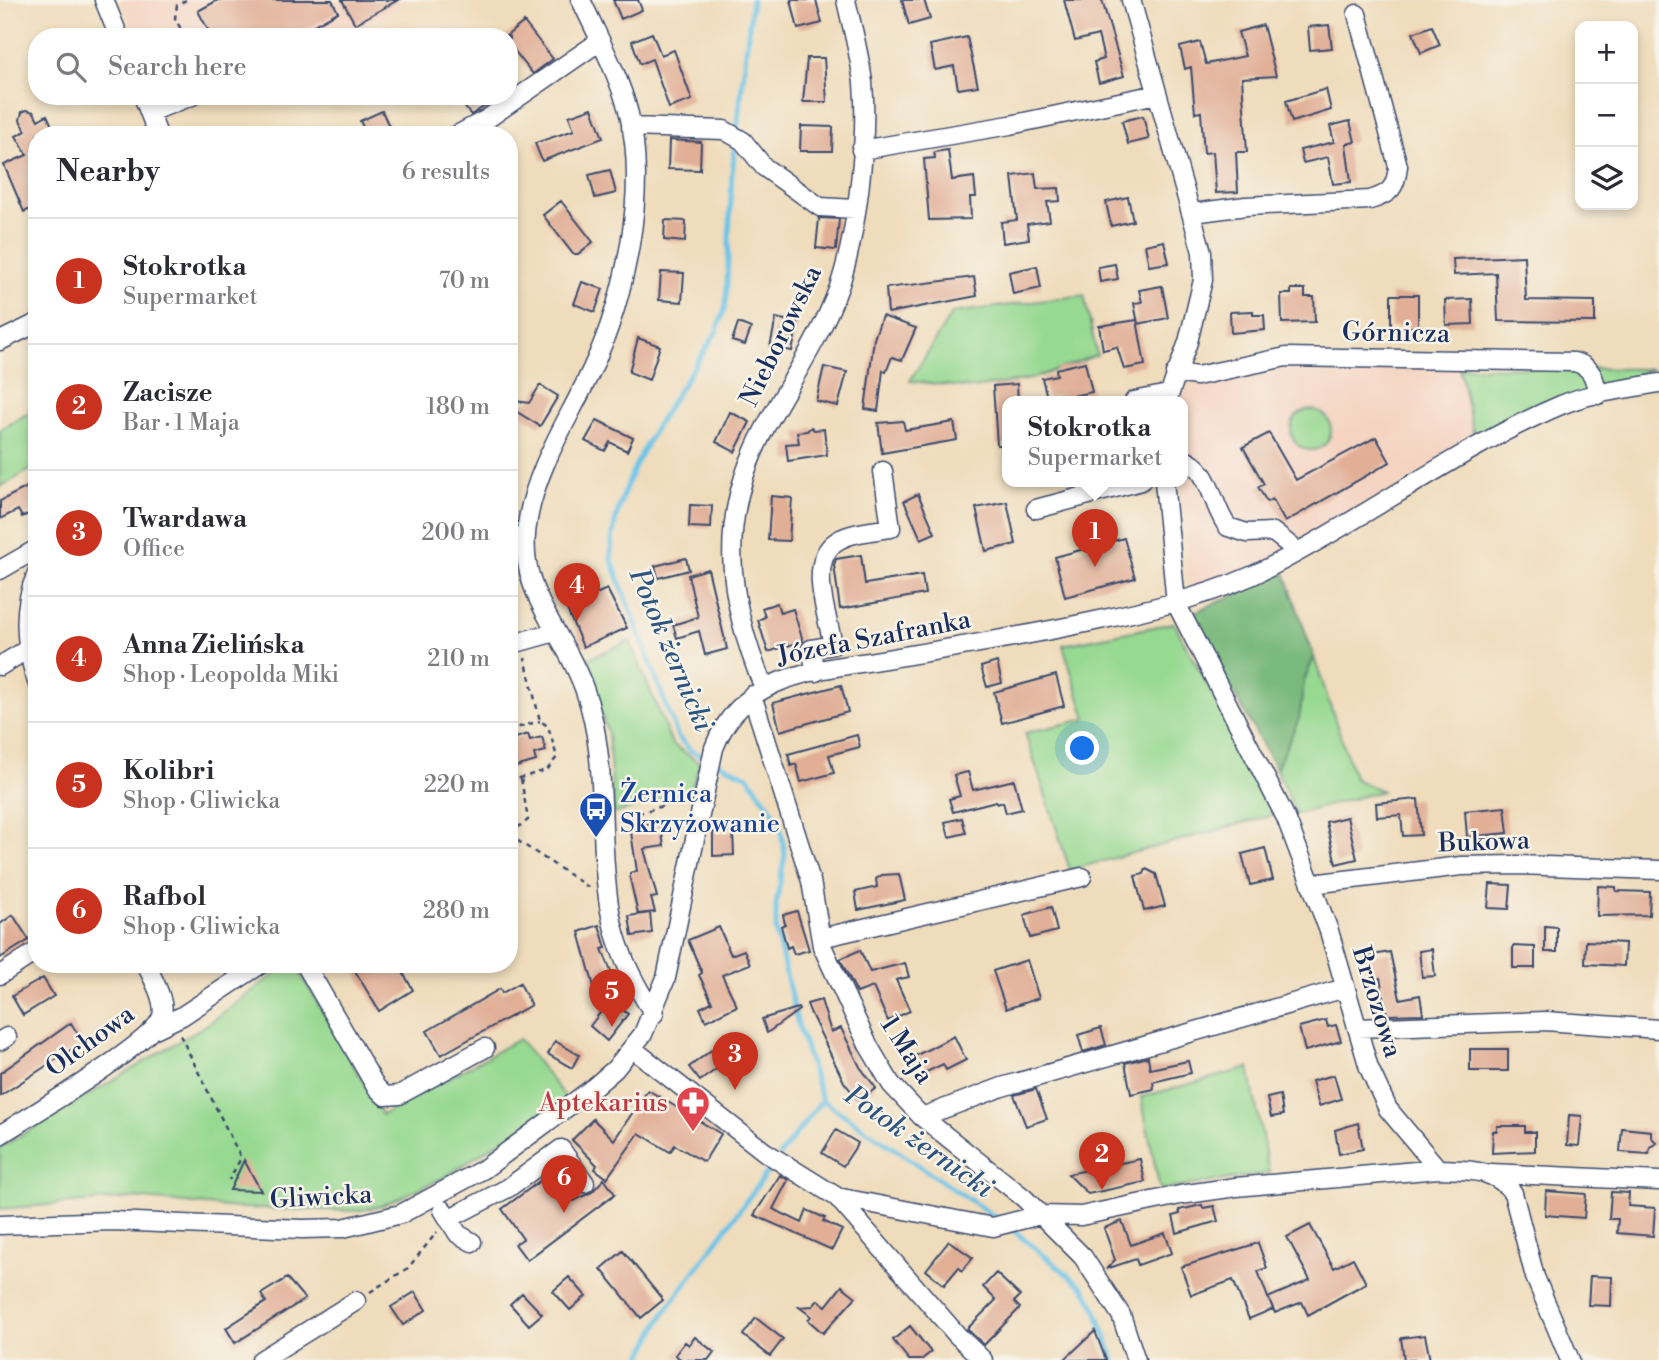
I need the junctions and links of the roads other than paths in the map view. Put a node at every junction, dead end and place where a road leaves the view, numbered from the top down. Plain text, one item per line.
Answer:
1 (104, 0) edge
2 (582, 0) edge
3 (846, 0) edge
4 (1131, 0) edge
5 (1357, 14) dead end
6 (115, 28) edge
7 (600, 41) junction
8 (1157, 94) junction
9 (518, 98) edge
10 (146, 105) edge
11 (507, 105) edge
12 (155, 126) edge
13 (474, 126) edge
14 (631, 127) junction
15 (861, 150) junction
16 (855, 209) junction
17 (1193, 213) junction
18 (28, 327) edge
19 (0, 341) edge
20 (1175, 373) junction
21 (1659, 383) edge
22 (1598, 395) junction
23 (1168, 396) edge
24 (1188, 461) edge
25 (883, 471) dead end
26 (1118, 487) edge
27 (1165, 487) edge
28 (1036, 509) dead end
29 (1297, 551) junction
30 (28, 554) edge
31 (0, 570) edge
32 (28, 602) edge
33 (1176, 603) junction
34 (555, 632) junction
35 (518, 642) edge
36 (28, 649) joint
37 (0, 666) edge
38 (816, 671) junction
39 (758, 692) junction
40 (1659, 870) edge
41 (1082, 877) dead end
42 (1312, 884) junction
43 (821, 938) junction
44 (28, 957) edge
45 (149, 973) edge
46 (247, 973) edge
47 (310, 973) edge
48 (0, 975) edge
49 (1345, 988) junction
50 (654, 1014) junction
51 (1357, 1028) junction
52 (1659, 1029) edge
53 (152, 1031) junction
54 (485, 1048) dead end
55 (633, 1049) junction
56 (922, 1116) junction
57 (0, 1135) edge
58 (1438, 1169) junction
59 (1488, 1173) junction
60 (1659, 1181) edge
61 (585, 1183) dead end
62 (836, 1197) junction
63 (435, 1198) junction
64 (1040, 1215) junction
65 (448, 1219) junction
66 (0, 1225) edge
67 (472, 1242) dead end
68 (356, 1301) road end
69 (261, 1360) edge
70 (984, 1360) edge
71 (1136, 1360) edge
72 (1570, 1360) edge

1 - 6 street
2 - 7 street
3 - 15 street, Nieborowska
4 - 8 street
5 - 17 street
7 - 9 street
7 - 14 street
8 - 15 street
8 - 17 street
10 - 12 street
11 - 13 street
14 - 16 street
14 - 34 street
15 - 16 street, Nieborowska
16 - 39 street, Nieborowska
17 - 20 street
18 - 19 street
20 - 22 street, Górnicza
20 - 23 street
21 - 22 street, Józefa Szafranka
22 - 29 street, Józefa Szafranka
24 - 29 street
25 - 38 street
26 - 28 street
27 - 33 street
29 - 33 street, Józefa Szafranka
30 - 31 street
32 - 36 street
33 - 38 street, Józefa Szafranka
33 - 42 street, Brzozowa
34 - 35 street
34 - 50 street
36 - 37 street
38 - 39 street, Józefa Szafranka
39 - 43 street, 1 Maja
39 - 50 street, Józefa Szafranka
40 - 42 street, Bukowa
41 - 43 street
42 - 49 street, Brzozowa
43 - 56 street, 1 Maja
44 - 48 street
45 - 53 street, Olchowa
46 - 53 street
47 - 54 street
49 - 51 street, Brzozowa
49 - 56 street
50 - 55 street, Gliwicka
51 - 52 street
51 - 58 street, Brzozowa
53 - 57 street, Olchowa
55 - 62 street
55 - 63 street, Gliwicka
56 - 64 street, 1 Maja
58 - 59 street
58 - 64 street
59 - 60 street
59 - 72 street
61 - 65 street
62 - 64 street
62 - 70 street
63 - 65 street
63 - 66 street, Gliwicka
64 - 71 street, 1 Maja
65 - 67 street
68 - 69 street

